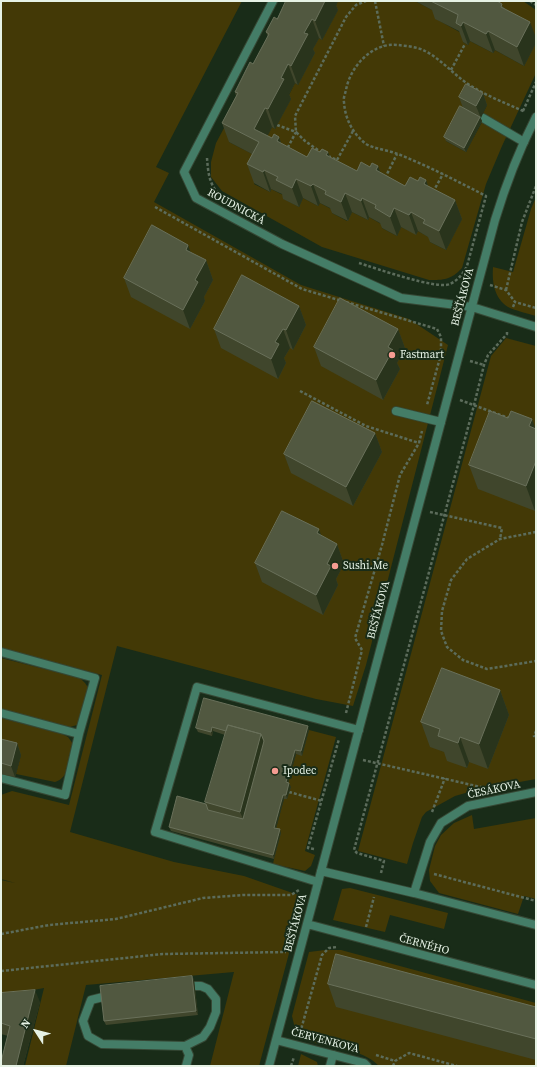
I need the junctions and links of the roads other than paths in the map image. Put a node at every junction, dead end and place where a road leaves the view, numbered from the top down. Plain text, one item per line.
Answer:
1 (273, 1) edge
2 (536, 117) edge
3 (483, 118) dead end
4 (524, 142) junction
5 (472, 307) junction
6 (536, 327) edge
7 (396, 411) dead end
8 (441, 422) junction
9 (1, 652) edge
10 (1, 713) edge
11 (359, 730) junction
12 (79, 734) junction
13 (1, 778) edge
14 (536, 792) edge
15 (321, 872) junction
16 (316, 881) junction
17 (414, 893) junction
18 (307, 924) junction
19 (536, 925) edge
20 (536, 985) edge
21 (195, 986) edge
22 (103, 997) edge
23 (276, 1040) junction
24 (185, 1046) junction
25 (333, 1055) junction
26 (186, 1066) edge
27 (269, 1066) edge
28 (330, 1066) edge
29 (367, 1066) edge

1 - 5 street, ROUDNICKÁ
2 - 4 street, BEŠŤÁKOVA
3 - 4 street
4 - 5 street, BEŠŤÁKOVA
5 - 6 street
5 - 8 street, BEŠŤÁKOVA
7 - 8 street
8 - 11 street, BEŠŤÁKOVA
9 - 12 street
10 - 12 street
11 - 15 street, BEŠŤÁKOVA
11 - 16 street
12 - 13 street
14 - 17 street, ČESÁKOVA
15 - 16 street, BEŠŤÁKOVA
15 - 17 street
16 - 18 street, BEŠŤÁKOVA
17 - 19 street
18 - 20 street, ČERNÉHO
18 - 23 street, BEŠŤÁKOVA
21 - 24 street
22 - 24 street
23 - 25 street, ČERVENKOVA
23 - 27 street, BEŠŤÁKOVA
24 - 26 street
25 - 28 street
25 - 29 street, ČERVENKOVA

